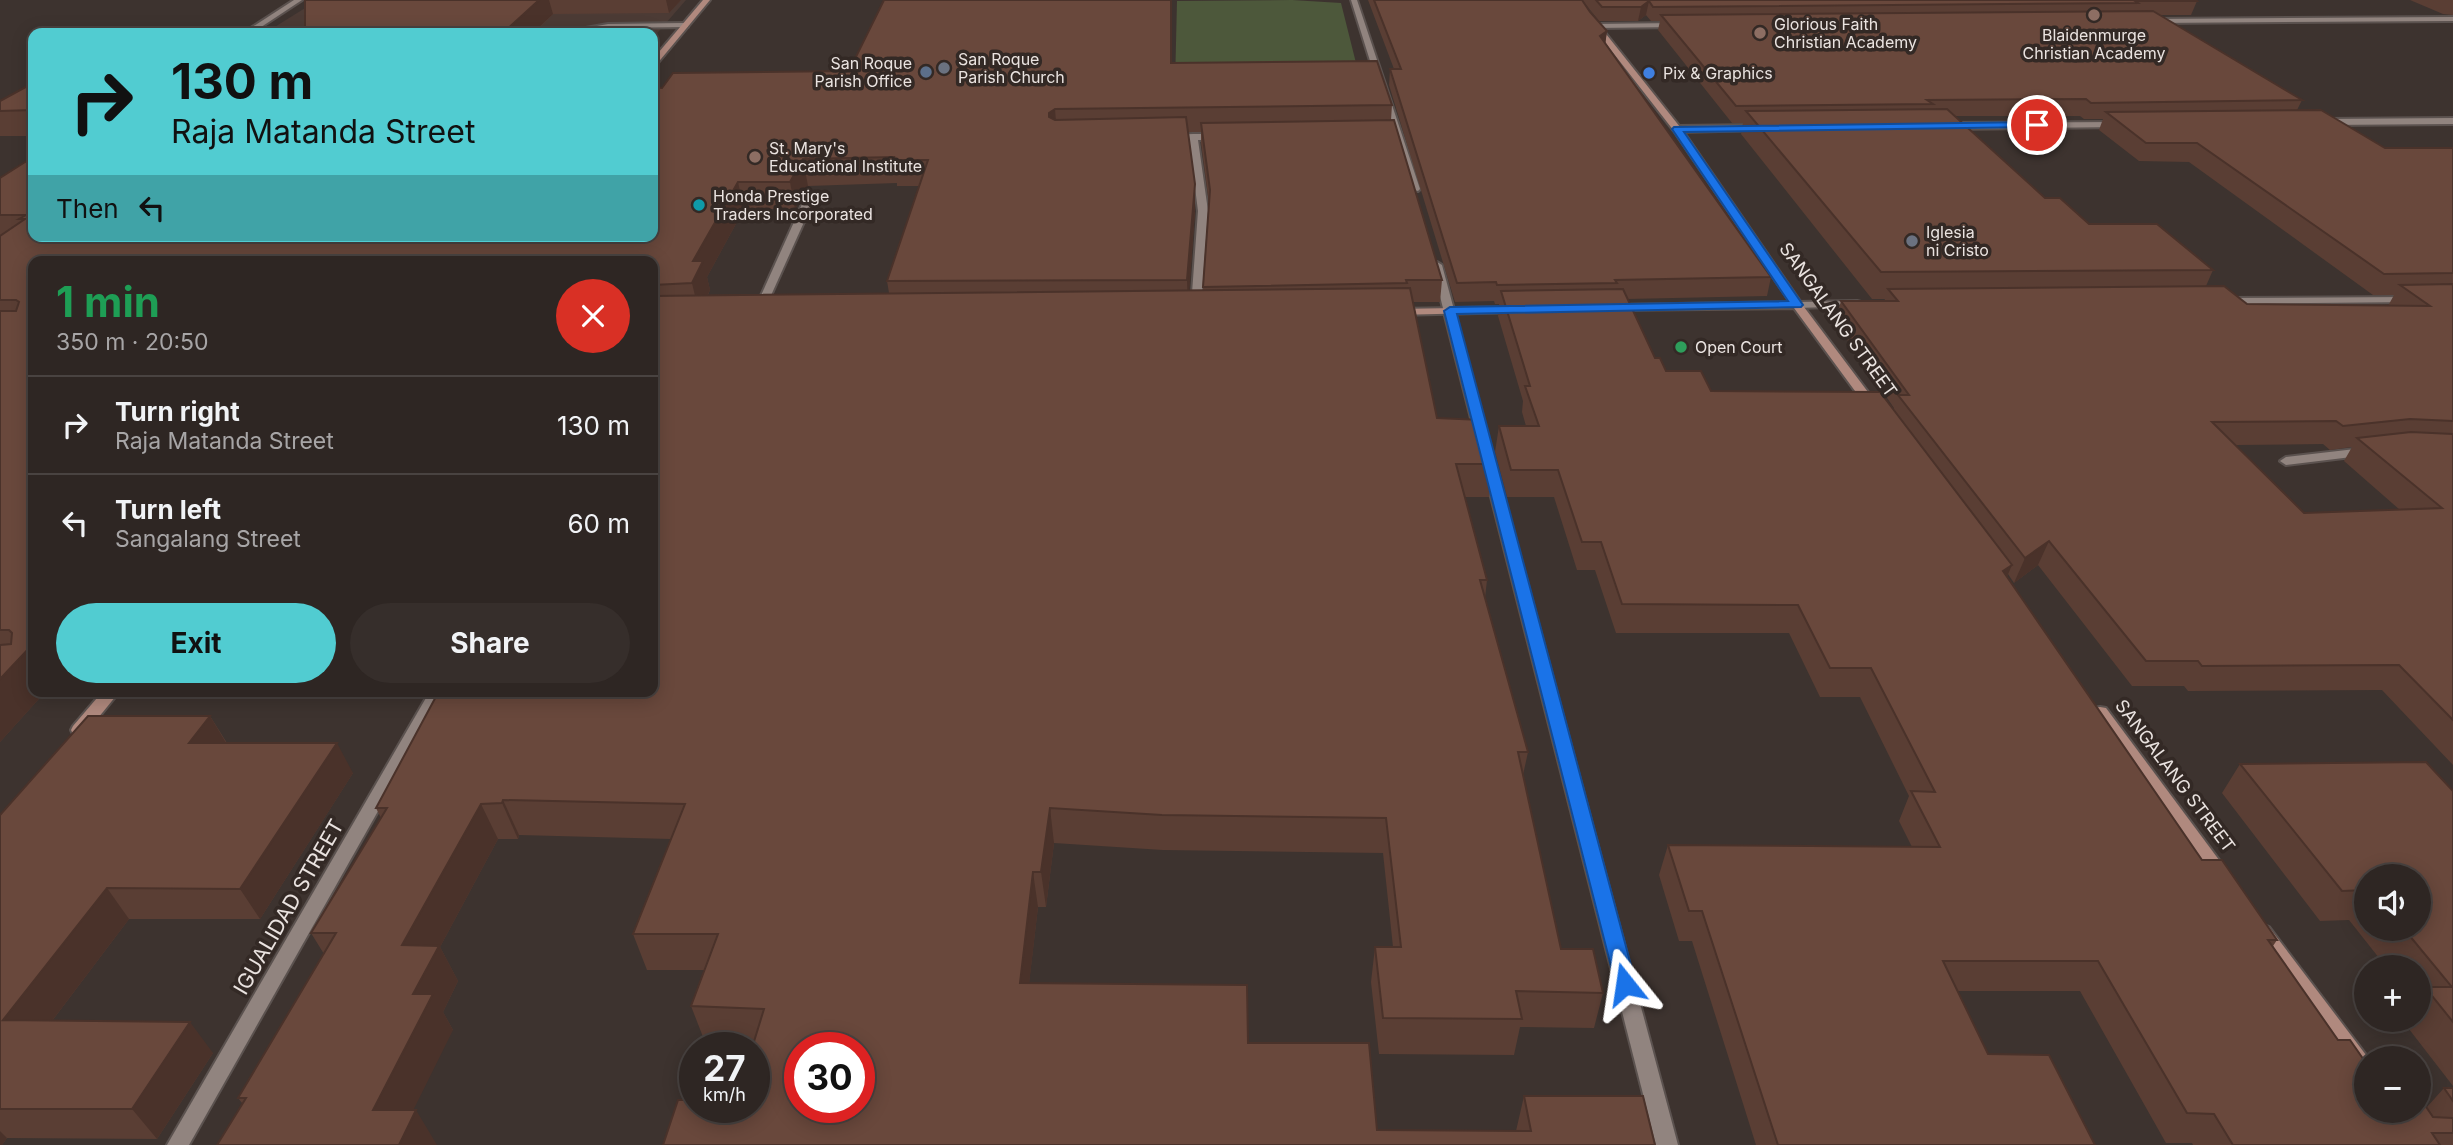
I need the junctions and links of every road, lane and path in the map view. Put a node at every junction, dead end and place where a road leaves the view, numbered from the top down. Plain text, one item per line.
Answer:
1 (299, 0) edge
2 (708, 0) edge
3 (1354, 0) edge
4 (1575, 0) edge
5 (2453, 19) edge
6 (2148, 21) edge
7 (1691, 25) edge
8 (685, 26) junction
9 (1594, 26) junction
10 (255, 28) edge
11 (595, 28) edge
12 (658, 57) edge
13 (2453, 121) edge
14 (2314, 123) edge
15 (2134, 124) edge
16 (1940, 126) edge
17 (1774, 128) edge
18 (1677, 129) junction
19 (1193, 137) junction
20 (1234, 137) edge
21 (1166, 138) edge
22 (808, 202) dead end
23 (1421, 210) edge
24 (1432, 248) edge
25 (2424, 300) edge
26 (2215, 302) edge
27 (1866, 304) edge
28 (1797, 305) junction
29 (1603, 308) edge
30 (1534, 309) edge
31 (1450, 311) junction
32 (1383, 312) edge
33 (1181, 315) edge
34 (1195, 315) junction
35 (1208, 315) edge
36 (744, 316) edge
37 (757, 316) junction
38 (771, 316) edge
39 (1879, 416) edge
40 (2383, 450) edge
41 (2286, 461) dead end
42 (107, 697) edge
43 (436, 697) edge
44 (2094, 704) edge
45 (69, 741) edge
46 (2226, 882) edge
47 (2250, 915) edge
48 (2354, 1055) edge
49 (178, 1145) edge
50 (1667, 1145) edge

1 - 10 street
2 - 8 street
3 - 23 street
4 - 9 street, SANGALANG STREET
5 - 6 street
7 - 9 street
8 - 11 street
8 - 12 street
9 - 18 street, SANGALANG STREET
13 - 14 street
15 - 16 street
17 - 18 street
18 - 28 street, SANGALANG STREET
19 - 20 street
19 - 21 street
19 - 34 street
22 - 37 street
24 - 31 street
25 - 26 street
27 - 28 street
28 - 29 street
28 - 39 street, SANGALANG STREET
30 - 31 street
31 - 32 street
31 - 50 street
33 - 34 street
34 - 35 street
36 - 37 street
37 - 38 street
40 - 41 street
42 - 45 street
43 - 49 street, IGUALIDAD STREET
44 - 46 street, SANGALANG STREET
47 - 48 street

